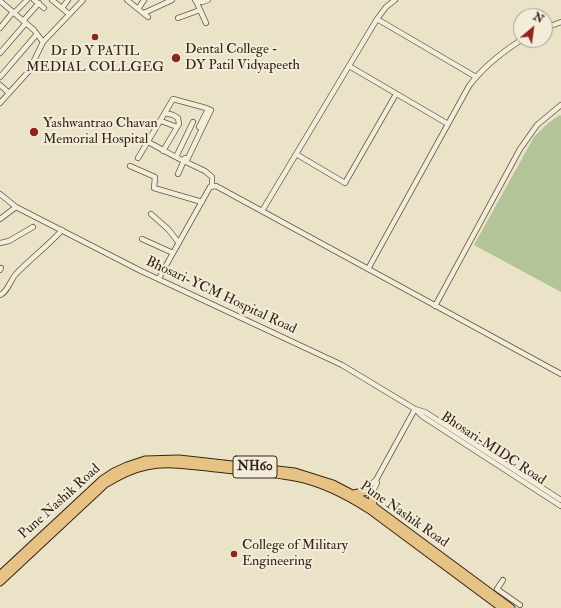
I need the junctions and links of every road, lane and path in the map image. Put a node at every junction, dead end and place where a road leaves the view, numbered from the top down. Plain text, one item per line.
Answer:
1 (27, 0) edge
2 (52, 0) edge
3 (68, 0) edge
4 (83, 0) edge
5 (127, 0) edge
6 (144, 0) edge
7 (172, 0) edge
8 (195, 0) edge
9 (208, 0) edge
10 (395, 0) edge
11 (0, 2) edge
12 (37, 2) edge
13 (44, 8) dead end
14 (62, 8) junction
15 (138, 8) junction
16 (200, 10) junction
17 (14, 13) junction
18 (144, 13) junction
19 (70, 14) junction
20 (148, 17) dead end
21 (178, 18) dead end
22 (377, 19) junction
23 (24, 22) junction
24 (206, 24) dead end
25 (0, 28) edge
26 (37, 34) junction
27 (44, 42) junction
28 (513, 45) edge
29 (0, 53) edge
30 (349, 66) junction
31 (0, 77) edge
32 (476, 77) junction
33 (0, 85) edge
34 (9, 93) junction
35 (396, 94) junction
36 (0, 103) edge
37 (561, 105) edge
38 (165, 113) junction
39 (161, 121) junction
40 (193, 122) dead end
41 (448, 124) junction
42 (177, 127) junction
43 (148, 142) junction
44 (163, 151) junction
45 (296, 154) junction
46 (176, 157) junction
47 (138, 158) dead end
48 (185, 161) junction
49 (130, 166) dead end
50 (179, 175) dead end
51 (212, 186) junction
52 (0, 194) edge
53 (202, 202) junction
54 (16, 207) junction
55 (262, 211) junction
56 (151, 214) dead end
57 (0, 219) edge
58 (33, 227) dead end
59 (62, 230) junction
60 (142, 239) dead end
61 (0, 243) edge
62 (179, 244) junction
63 (173, 253) junction
64 (368, 269) junction
65 (159, 278) junction
66 (0, 296) edge
67 (436, 306) junction
68 (561, 374) edge
69 (415, 409) junction
70 (369, 492) junction
71 (354, 494) junction
72 (561, 500) edge
73 (365, 503) junction
74 (561, 506) edge
75 (23, 557) junction
76 (0, 575) edge
77 (503, 580) dead end
78 (0, 582) edge
79 (520, 605) dead end
80 (502, 608) edge
81 (511, 608) edge

1 - 17 street
2 - 14 street
3 - 14 street
4 - 19 street
5 - 15 street
6 - 15 street
7 - 18 street
8 - 9 street
8 - 16 street
10 - 22 street
11 - 17 street
12 - 13 street
12 - 23 street
14 - 19 street
15 - 18 street
16 - 21 street
16 - 24 street
17 - 23 street
17 - 25 street
18 - 20 street
19 - 27 street
22 - 30 street
22 - 32 street
23 - 26 street
23 - 29 street
26 - 27 street
26 - 31 street
27 - 34 street
28 - 32 street
30 - 35 street
30 - 45 street
32 - 41 street
33 - 34 street
34 - 36 street
35 - 41 street
35 - 45 street
37 - 67 street
38 - 39 street
38 - 42 street
38 - 48 street
39 - 42 street
39 - 43 street
40 - 46 street
41 - 64 street
42 - 44 street
43 - 44 street
43 - 47 street
44 - 46 street
45 - 55 street
46 - 48 street
48 - 50 street
48 - 51 street
49 - 53 street
51 - 53 street
51 - 55 street
52 - 54 street, Bhosari-YCM Hospital Road
53 - 62 street
54 - 57 street
54 - 59 street, Bhosari-YCM Hospital Road
55 - 64 street
56 - 62 street
58 - 61 street
59 - 65 street, Bhosari-YCM Hospital Road
59 - 66 street
60 - 63 street
62 - 63 street
63 - 65 street
64 - 67 street
65 - 69 street, Bhosari-YCM Hospital Road
67 - 68 street
69 - 70 street
69 - 72 street, Bhosari-MIDC Road
69 - 74 street, Bhosari-MIDC Road
70 - 71 highway
70 - 73 highway
70 - 73 street
71 - 73 highway, Pune Nashik Road / NH60
71 - 75 highway, Pune Nashik Road / NH60
73 - 75 highway, Pune Nashik Road / NH60
73 - 80 highway, Pune Nashik Road / NH60
73 - 81 highway, Pune Nashik Road / NH60
75 - 76 highway, Pune Nashik Road / NH60
75 - 78 highway, Pune Nashik Road / NH60
77 - 79 street

